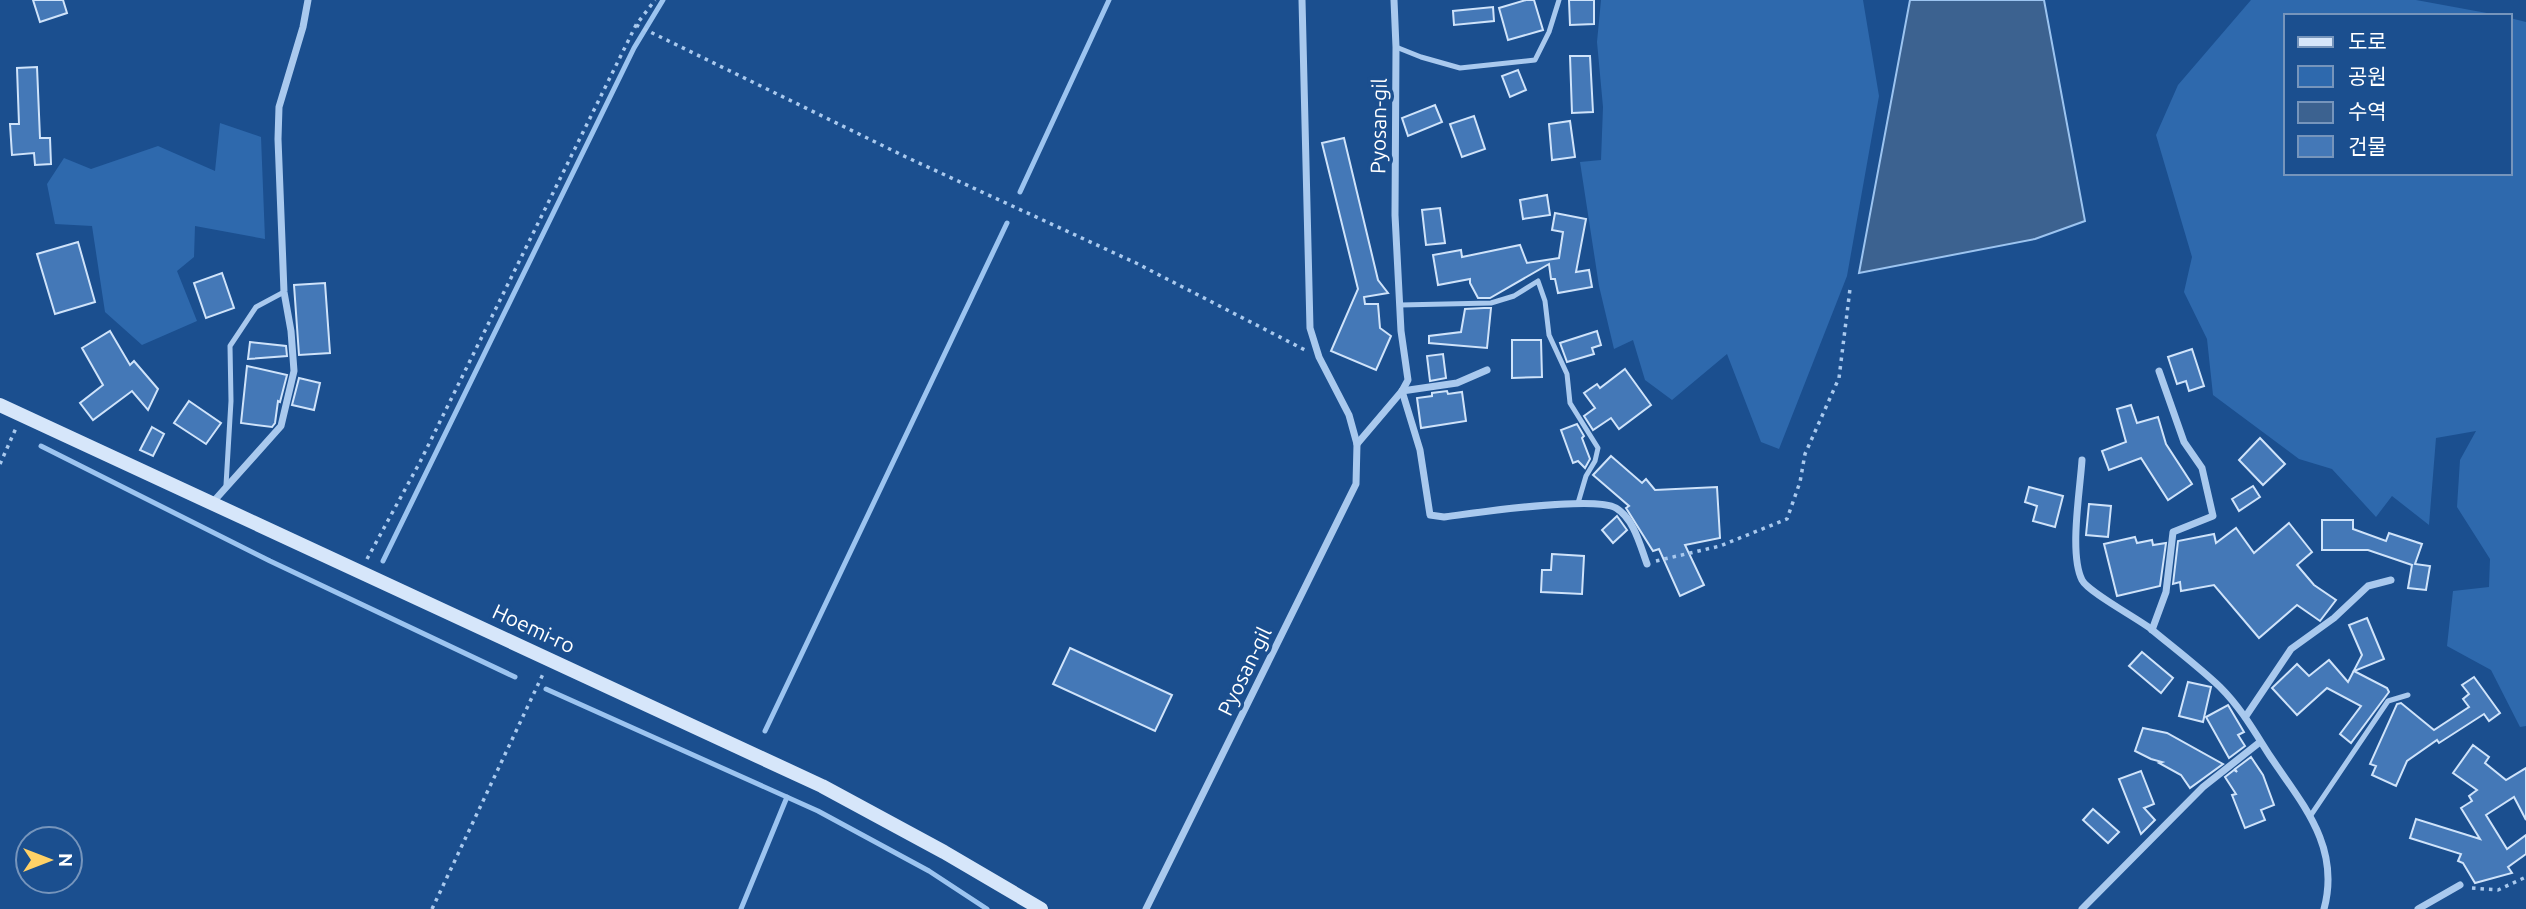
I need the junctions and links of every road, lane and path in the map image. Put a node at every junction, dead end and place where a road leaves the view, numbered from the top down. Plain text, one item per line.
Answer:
1 (308, 0) edge
2 (655, 0) edge
3 (1302, 0) edge
4 (1394, 0) edge
5 (1559, 0) edge
6 (637, 25) junction
7 (1396, 47) junction
8 (1850, 289) dead end
9 (284, 292) junction
10 (1400, 305) junction
11 (1319, 358) junction
12 (1488, 370) dead end
13 (2159, 371) dead end
14 (1402, 391) junction
15 (0, 405) edge
16 (21, 415) junction
17 (1357, 444) junction
18 (2082, 460) dead end
19 (0, 464) edge
20 (226, 485) junction
21 (213, 502) junction
22 (1578, 503) junction
23 (1647, 564) joint
24 (361, 570) junction
25 (2391, 580) dead end
26 (2152, 630) junction
27 (552, 659) junction
28 (2409, 695) dead end
29 (2246, 716) junction
30 (2260, 742) junction
31 (2311, 815) junction
32 (2526, 877) edge
33 (2459, 885) joint
34 (432, 909) edge
35 (1041, 909) edge
36 (1146, 909) edge
37 (2082, 909) edge
38 (2324, 909) edge
39 (2418, 909) edge

1 - 9 street
2 - 6 path
3 - 11 street, Pyosan-gil
4 - 7 street, Pyosan-gil
5 - 7 lane
6 - 11 path
6 - 24 path
7 - 10 street, Pyosan-gil
8 - 23 path
9 - 20 street
9 - 20 lane
10 - 14 street, Pyosan-gil
10 - 22 lane
11 - 17 street, Pyosan-gil
12 - 14 street
13 - 26 street
14 - 17 street
14 - 22 street
15 - 16 street, Hoemi-ro
16 - 19 path
16 - 21 street, Hoemi-ro
17 - 36 street, Pyosan-gil
18 - 26 street
20 - 21 street
21 - 24 street, Hoemi-ro
22 - 23 street
24 - 27 street, Hoemi-ro
25 - 29 street
26 - 29 street
27 - 34 path
27 - 35 street, Hoemi-ro
28 - 31 lane
29 - 30 street
30 - 31 street
30 - 37 street
31 - 38 street
32 - 33 path
33 - 39 street

